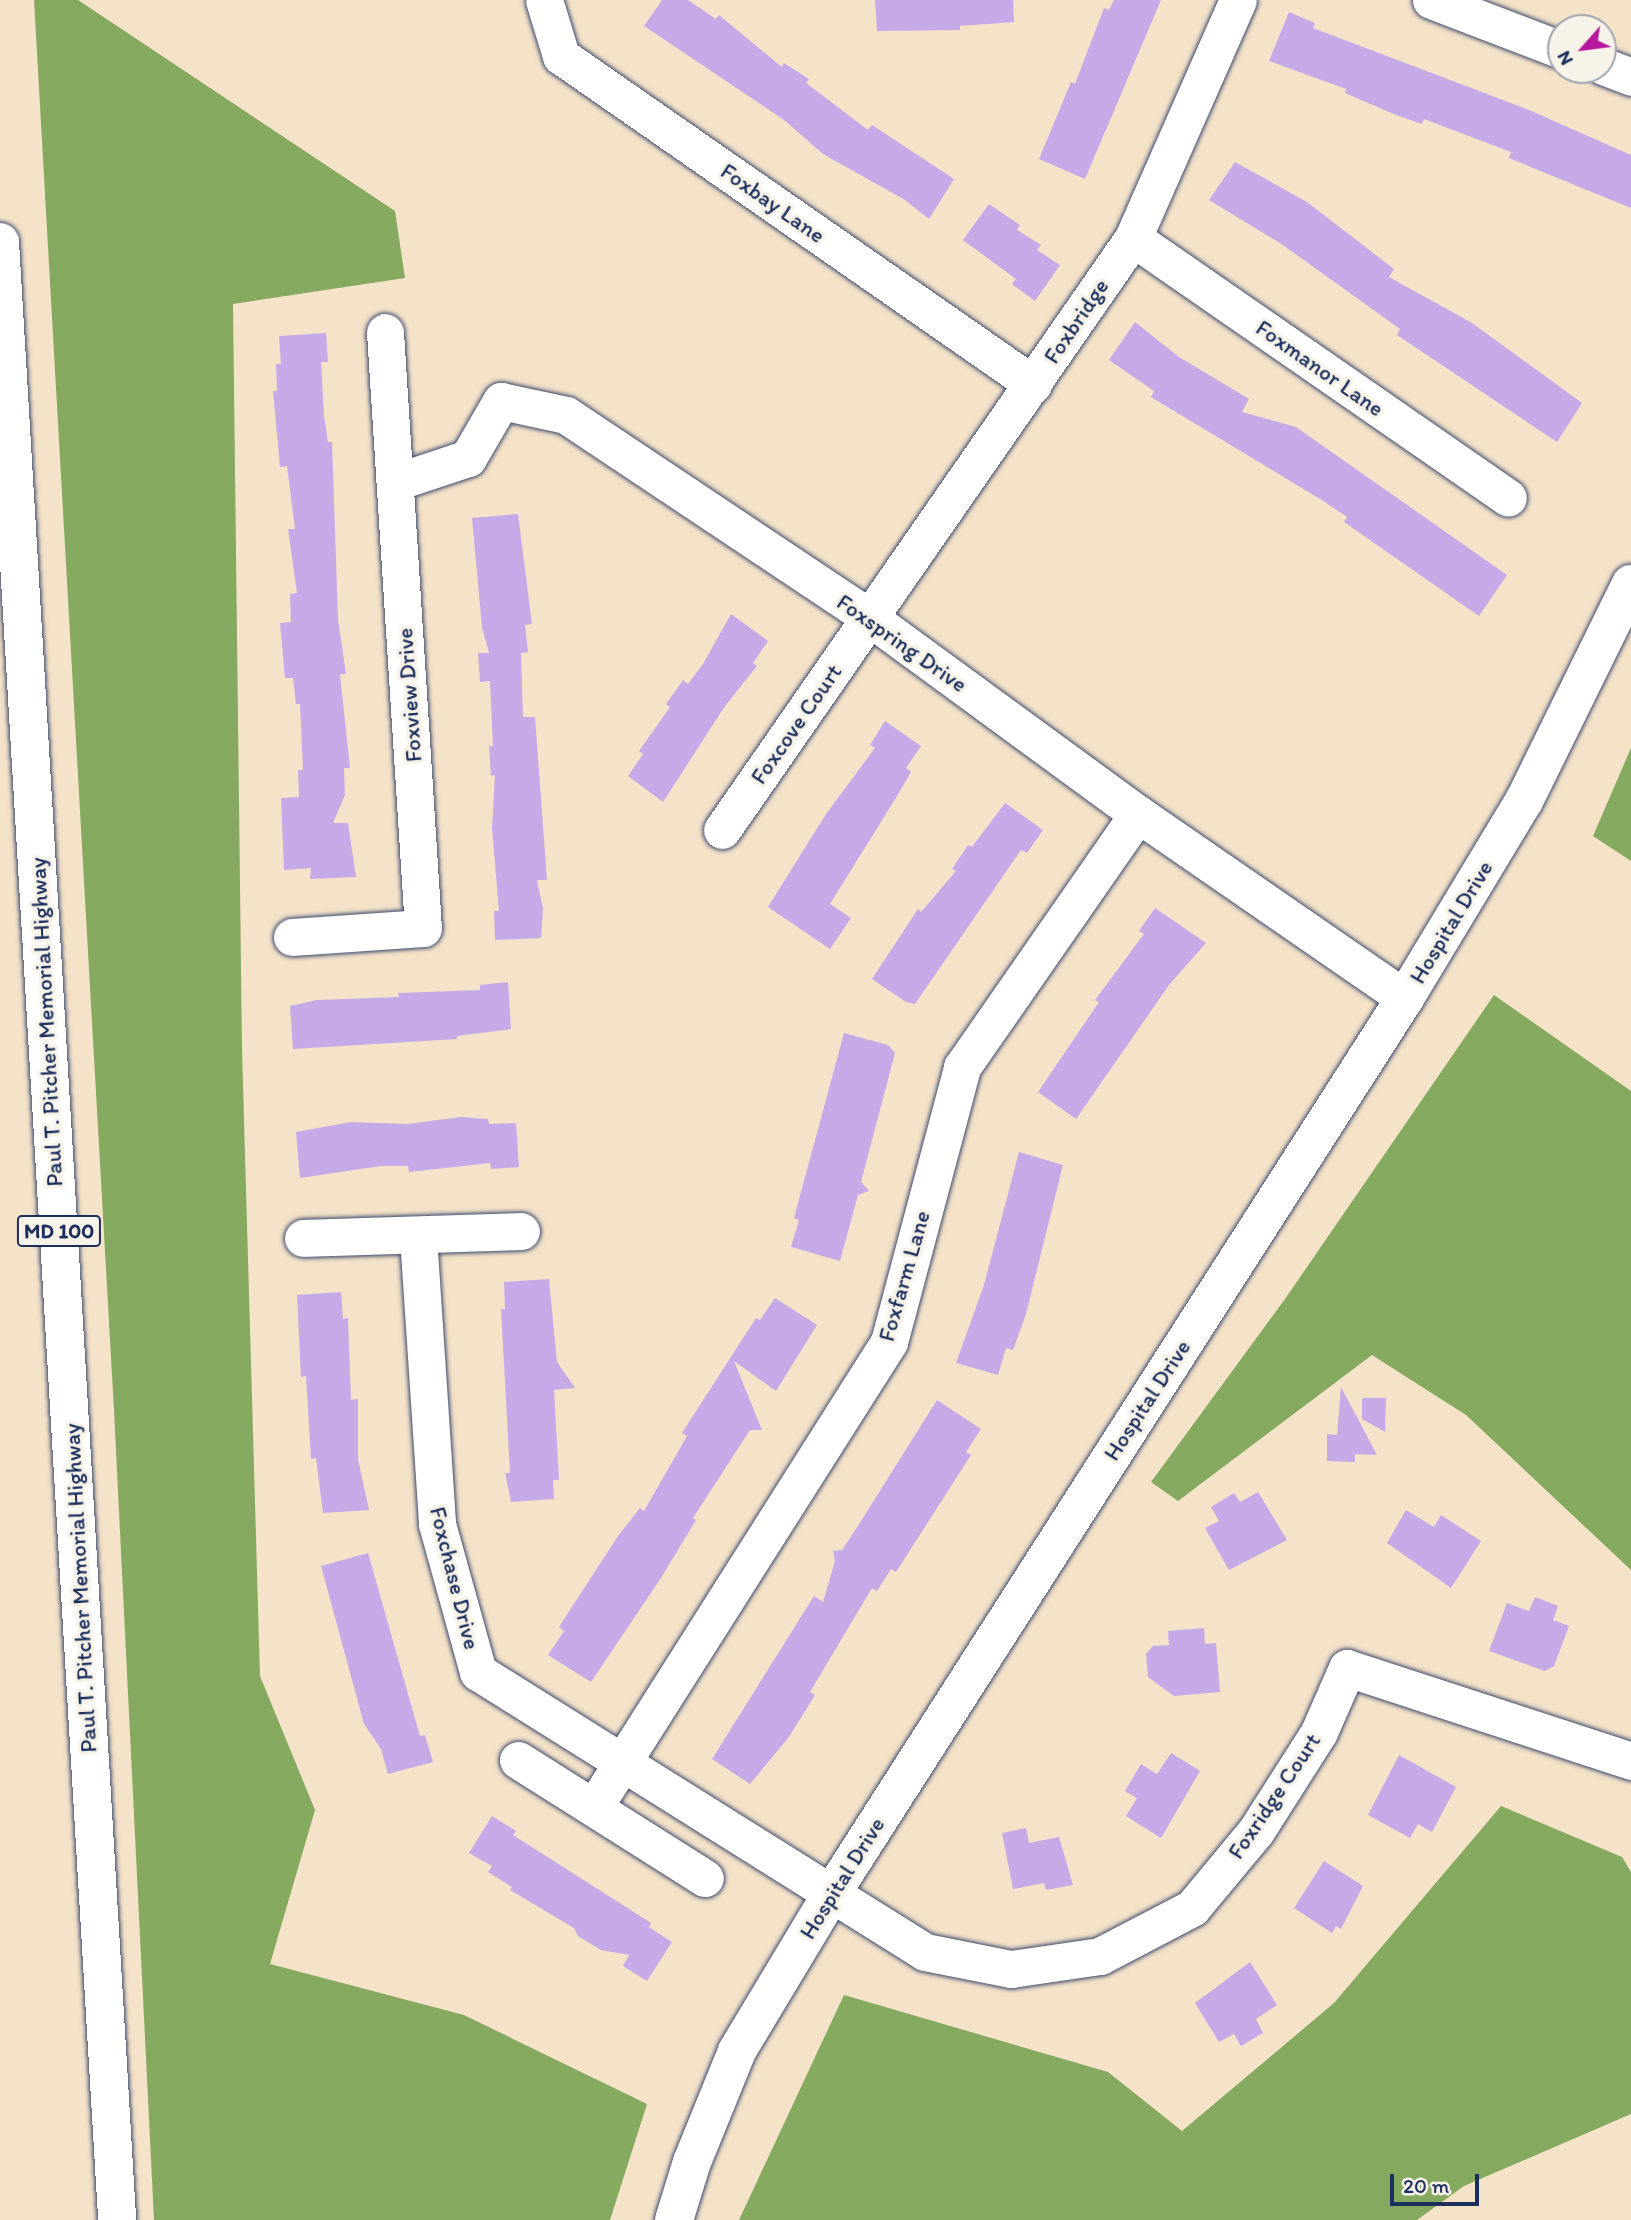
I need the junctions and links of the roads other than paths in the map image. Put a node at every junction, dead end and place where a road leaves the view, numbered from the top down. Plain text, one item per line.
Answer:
1 (544, 0) edge
2 (1238, 0) edge
3 (1431, 0) edge
4 (1547, 45) edge
5 (1133, 238) junction
6 (0, 243) edge
7 (385, 332) dead end
8 (1033, 384) junction
9 (396, 482) junction
10 (1508, 498) dead end
11 (1631, 584) edge
12 (870, 618) junction
13 (1138, 814) junction
14 (722, 830) dead end
15 (292, 937) dead end
16 (1405, 998) junction
17 (521, 1231) dead end
18 (418, 1236) junction
19 (303, 1238) dead end
20 (518, 1760) dead end
21 (1631, 1761) edge
22 (621, 1764) junction
23 (594, 1807) junction
24 (705, 1878) dead end
25 (832, 1893) junction
26 (117, 2220) edge
27 (674, 2220) edge

1 - 8 street, Foxbay Lane
2 - 5 street, Foxbridge
3 - 4 street
5 - 8 street, Foxbridge
5 - 10 street, Foxmanor Lane
6 - 26 main road, Paul T. Pitcher Memorial Highway / MD 100
7 - 9 street, Foxview Drive
8 - 12 street, Foxbridge
9 - 12 street, Foxspring Drive
9 - 15 street, Foxview Drive
11 - 16 main road, Hospital Drive
12 - 13 street, Foxspring Drive
12 - 14 street, Foxcove Court
13 - 16 street, Foxspring Drive
13 - 22 street, Foxfarm Lane
16 - 25 main road, Hospital Drive
17 - 18 street
18 - 19 street
18 - 22 street, Foxchase Drive
20 - 23 street
21 - 25 street, Foxridge Court
22 - 23 street, Foxfarm Lane
22 - 25 street, Foxchase Drive
23 - 24 street
25 - 27 main road, Hospital Drive

